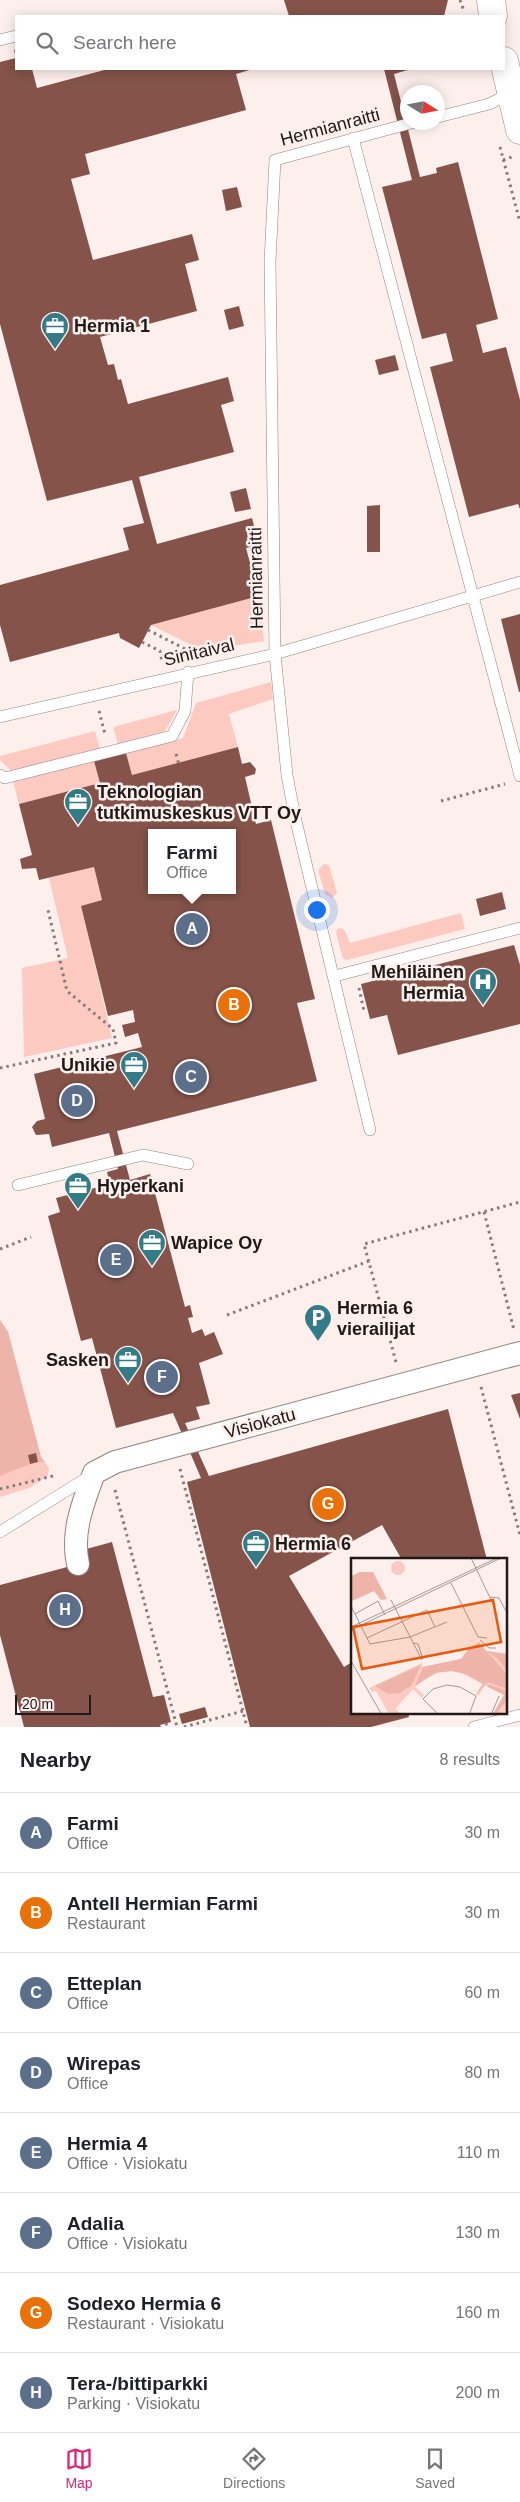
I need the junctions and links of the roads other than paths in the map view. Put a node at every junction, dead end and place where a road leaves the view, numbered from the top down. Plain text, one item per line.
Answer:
1 (15, 36) edge
2 (0, 40) edge
3 (505, 64) edge
4 (516, 92) edge
5 (445, 115) edge
6 (400, 126) edge
7 (520, 130) edge
8 (353, 138) junction
9 (520, 582) edge
10 (474, 595) junction
11 (274, 654) junction
12 (188, 672) junction
13 (0, 717) edge
14 (0, 775) edge
15 (516, 779) edge
16 (520, 928) edge
17 (335, 976) junction
18 (370, 1130) dead end
19 (188, 1164) dead end
20 (18, 1185) dead end
21 (518, 1344) edge
22 (94, 1473) junction
23 (0, 1532) edge
24 (78, 1564) dead end
25 (520, 1714) edge
26 (474, 1727) edge

1 - 2 lane
3 - 4 street
4 - 5 lane
4 - 7 street
6 - 8 lane, Hermianraitti
8 - 10 lane
8 - 11 lane, Hermianraitti
9 - 10 lane, Sinitaival
10 - 11 lane, Sinitaival
10 - 15 lane
11 - 12 lane, Sinitaival
11 - 17 lane, Hermianraitti
12 - 13 lane, Sinitaival
12 - 14 lane
16 - 17 lane
17 - 18 lane, Hermianraitti
19 - 20 lane
21 - 22 street, Visiokatu
22 - 23 lane
22 - 24 street
25 - 26 lane

